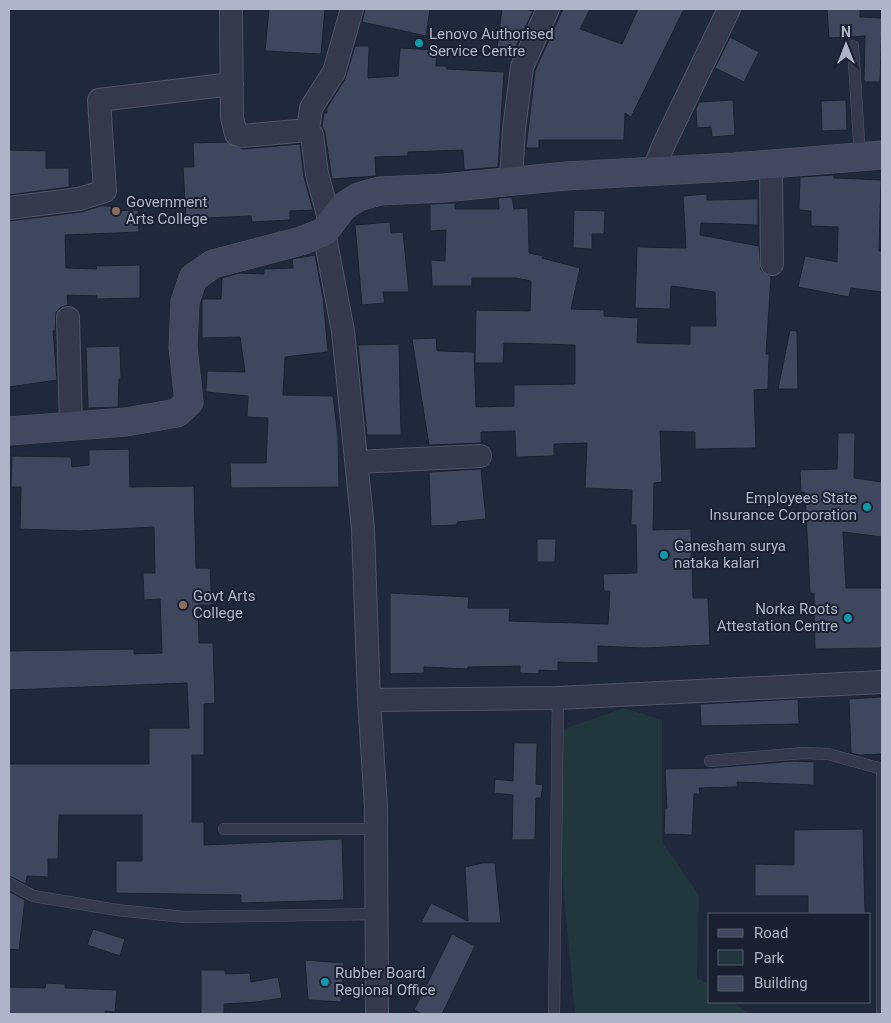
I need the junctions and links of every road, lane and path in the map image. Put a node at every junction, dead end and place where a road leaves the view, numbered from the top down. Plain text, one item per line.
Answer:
1 (231, 9) edge
2 (352, 9) edge
3 (548, 9) edge
4 (730, 9) edge
5 (853, 46) dead end
6 (232, 84) junction
7 (308, 130) junction
8 (871, 156) edge
9 (771, 164) junction
10 (653, 171) junction
11 (511, 182) junction
12 (9, 208) edge
13 (327, 227) junction
14 (772, 264) dead end
15 (68, 318) dead end
16 (71, 426) junction
17 (9, 431) edge
18 (480, 456) dead end
19 (357, 462) junction
20 (882, 682) edge
21 (558, 698) junction
22 (369, 700) junction
23 (710, 761) dead end
24 (882, 769) edge
25 (224, 829) dead end
26 (376, 829) junction
27 (9, 883) edge
28 (376, 914) junction
29 (882, 922) edge
30 (376, 1014) edge
31 (554, 1014) edge
32 (882, 1014) edge

1 - 6 street
2 - 7 street
3 - 11 street
4 - 10 street
5 - 8 lane
6 - 7 street
6 - 12 street
7 - 13 street
8 - 9 street
9 - 10 street
9 - 14 street
10 - 11 street
11 - 13 street
13 - 16 street
13 - 19 street
15 - 16 street
16 - 17 street
18 - 19 street
19 - 22 street
20 - 21 street
21 - 22 street
21 - 31 lane
22 - 26 street
23 - 24 lane
24 - 29 lane
25 - 26 lane
26 - 28 street
27 - 28 lane
28 - 30 street
29 - 32 lane

